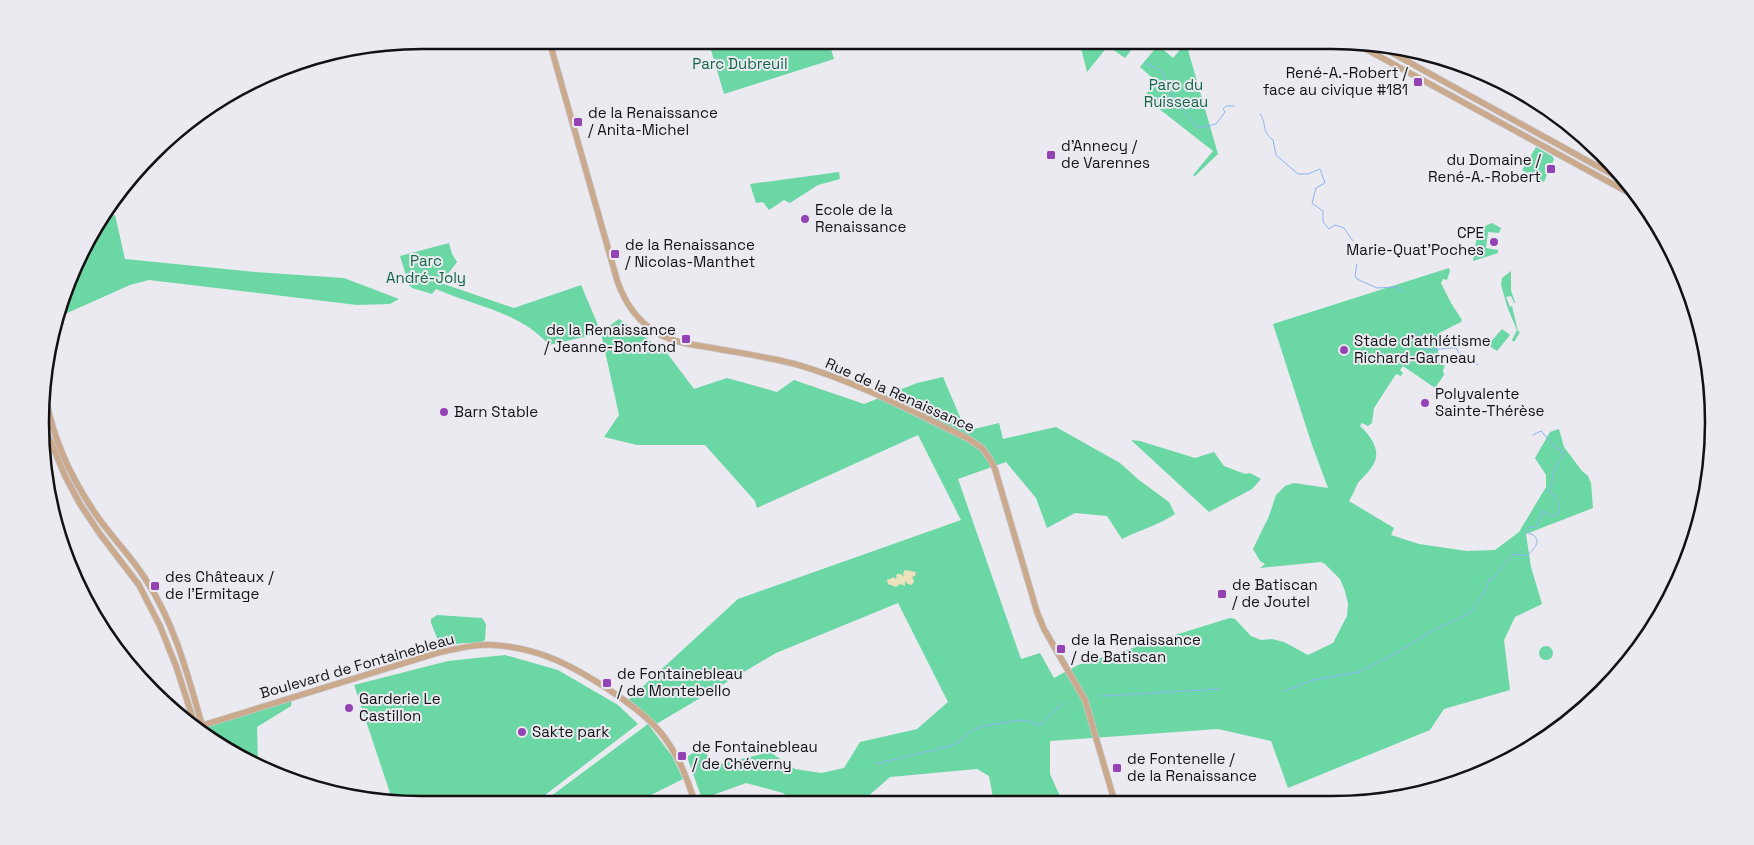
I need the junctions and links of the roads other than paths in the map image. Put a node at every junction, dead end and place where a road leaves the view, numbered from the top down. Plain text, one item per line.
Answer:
1 (552, 49) edge
2 (1370, 51) edge
3 (1395, 55) edge
4 (1611, 174) edge
5 (1624, 190) edge
6 (49, 414) edge
7 (50, 439) edge
8 (196, 719) edge
9 (197, 720) edge
10 (203, 725) edge
11 (694, 796) edge
12 (1113, 796) edge

1 - 12 street, Rue de la Renaissance
2 - 5 street
3 - 4 street
6 - 9 street
7 - 8 street
10 - 11 street, Boulevard de Fontainebleau

